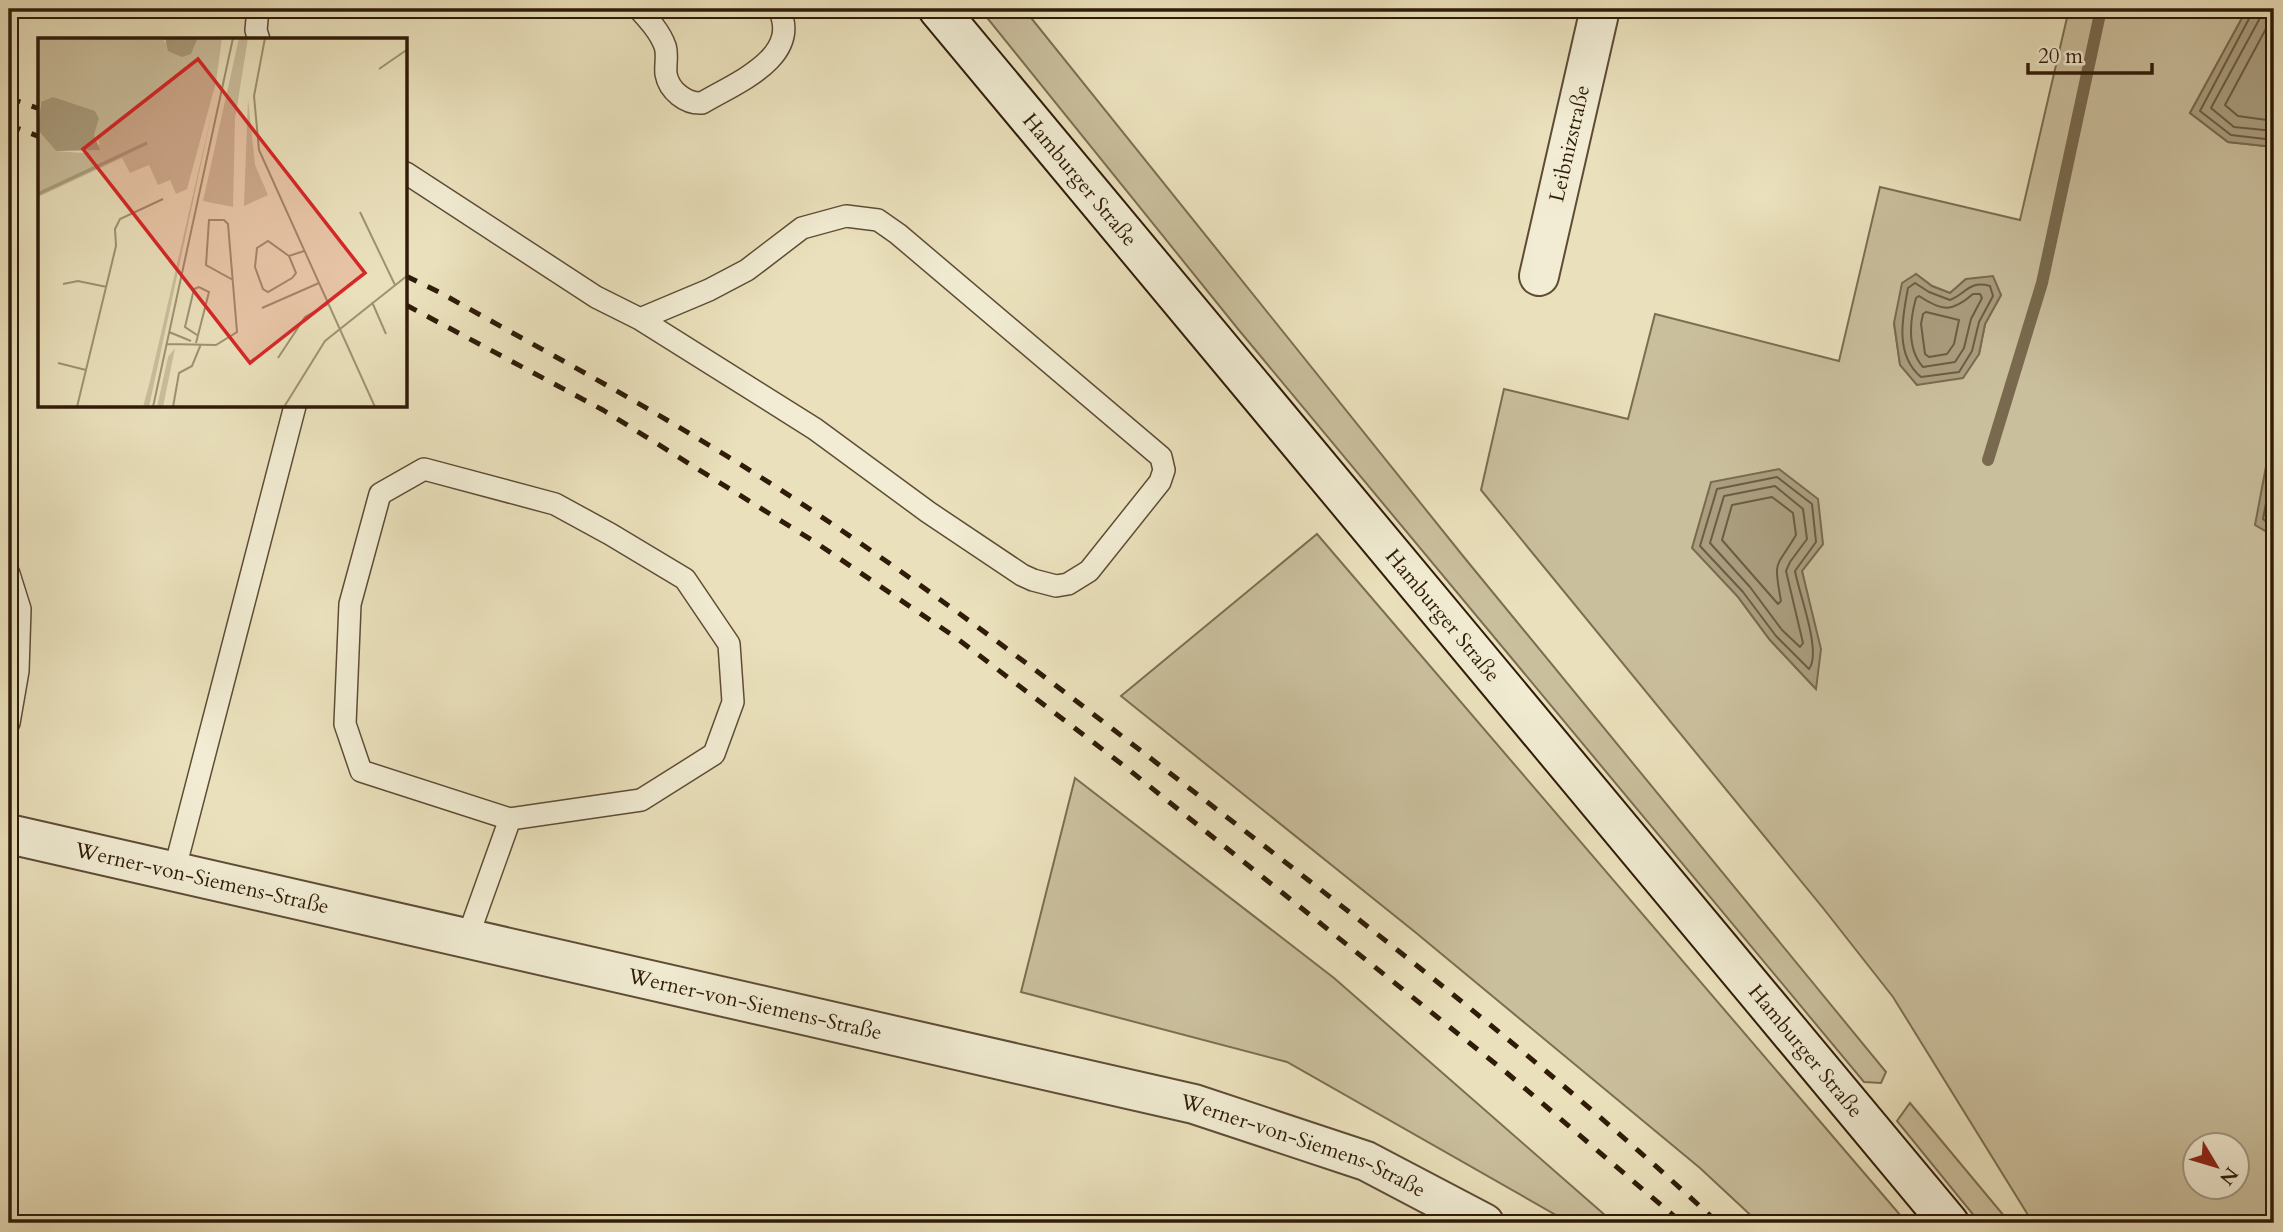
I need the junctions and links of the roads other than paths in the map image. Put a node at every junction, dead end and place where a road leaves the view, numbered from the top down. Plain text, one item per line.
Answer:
1 (258, 9) edge
2 (639, 9) edge
3 (779, 9) edge
4 (939, 9) edge
5 (1600, 9) edge
6 (258, 38) edge
7 (408, 174) edge
8 (1539, 276) dead end
9 (640, 319) junction
10 (294, 408) edge
11 (9, 575) edge
12 (9, 723) edge
13 (510, 819) junction
14 (9, 834) edge
15 (174, 872) junction
16 (467, 939) junction
17 (1484, 1223) edge
18 (1949, 1223) edge

1 - 6 lane
2 - 3 lane
4 - 18 street, Hamburger Straße
5 - 8 street, Leibnizstraße
7 - 9 lane
9 - 9 lane
10 - 15 lane
11 - 12 lane
13 - 13 lane
13 - 16 lane
14 - 15 street, Werner-von-Siemens-Straße
15 - 16 street, Werner-von-Siemens-Straße
16 - 17 street, Werner-von-Siemens-Straße

